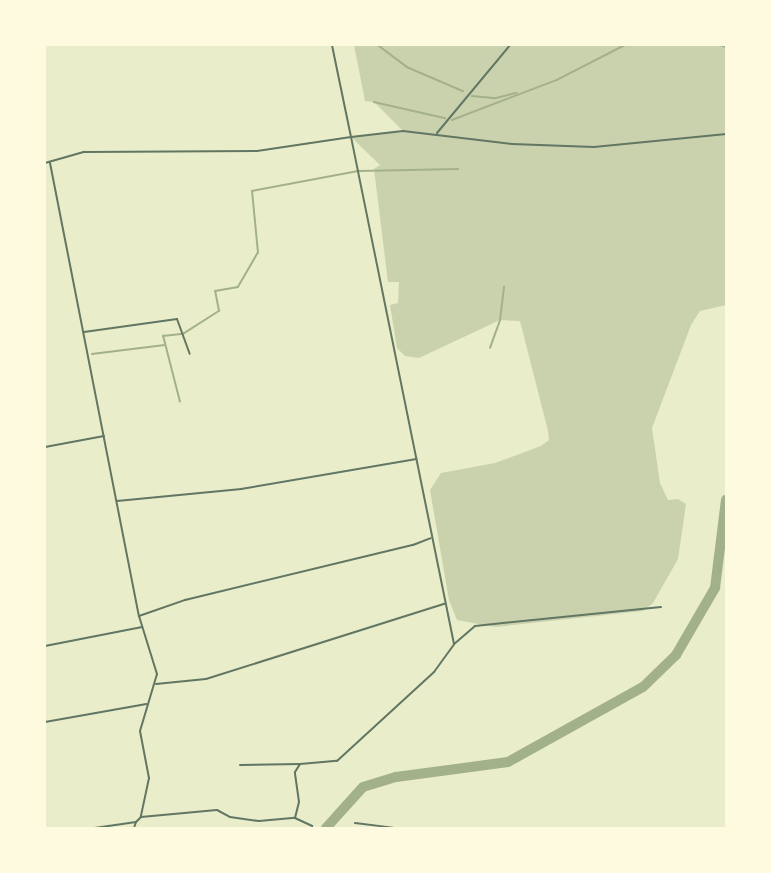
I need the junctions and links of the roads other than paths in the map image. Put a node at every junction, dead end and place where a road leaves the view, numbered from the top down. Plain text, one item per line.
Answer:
1 (332, 45) edge
2 (510, 45) edge
3 (436, 133) junction
4 (726, 134) edge
5 (351, 137) junction
6 (45, 163) edge
7 (50, 163) junction
8 (84, 332) junction
9 (190, 354) dead end
10 (104, 436) junction
11 (45, 447) edge
12 (416, 459) junction
13 (117, 501) junction
14 (432, 537) junction
15 (445, 604) junction
16 (661, 607) dead end
17 (139, 616) junction
18 (142, 627) junction
19 (454, 644) junction
20 (45, 646) edge
21 (156, 684) junction
22 (146, 704) junction
23 (45, 722) edge
24 (300, 764) junction
25 (240, 765) dead end
26 (141, 817) junction
27 (295, 818) junction
28 (136, 822) junction
29 (355, 823) dead end
30 (312, 826) dead end
31 (94, 828) edge
32 (134, 828) edge
33 (393, 828) edge

1 - 5 street
2 - 3 street
3 - 4 street
3 - 5 street
5 - 7 street
5 - 12 street
6 - 7 street
7 - 8 street
8 - 9 street
8 - 10 street
10 - 11 street
10 - 13 street
12 - 13 street
12 - 14 street
13 - 17 street
14 - 15 street
14 - 17 street
15 - 19 street
15 - 21 street
16 - 19 street
17 - 18 street
18 - 20 street
18 - 21 street
19 - 24 street
21 - 22 street
22 - 23 street
22 - 26 street
24 - 25 street
24 - 27 street
26 - 27 street
26 - 28 street
27 - 30 street
28 - 31 street
28 - 32 street
29 - 33 street

